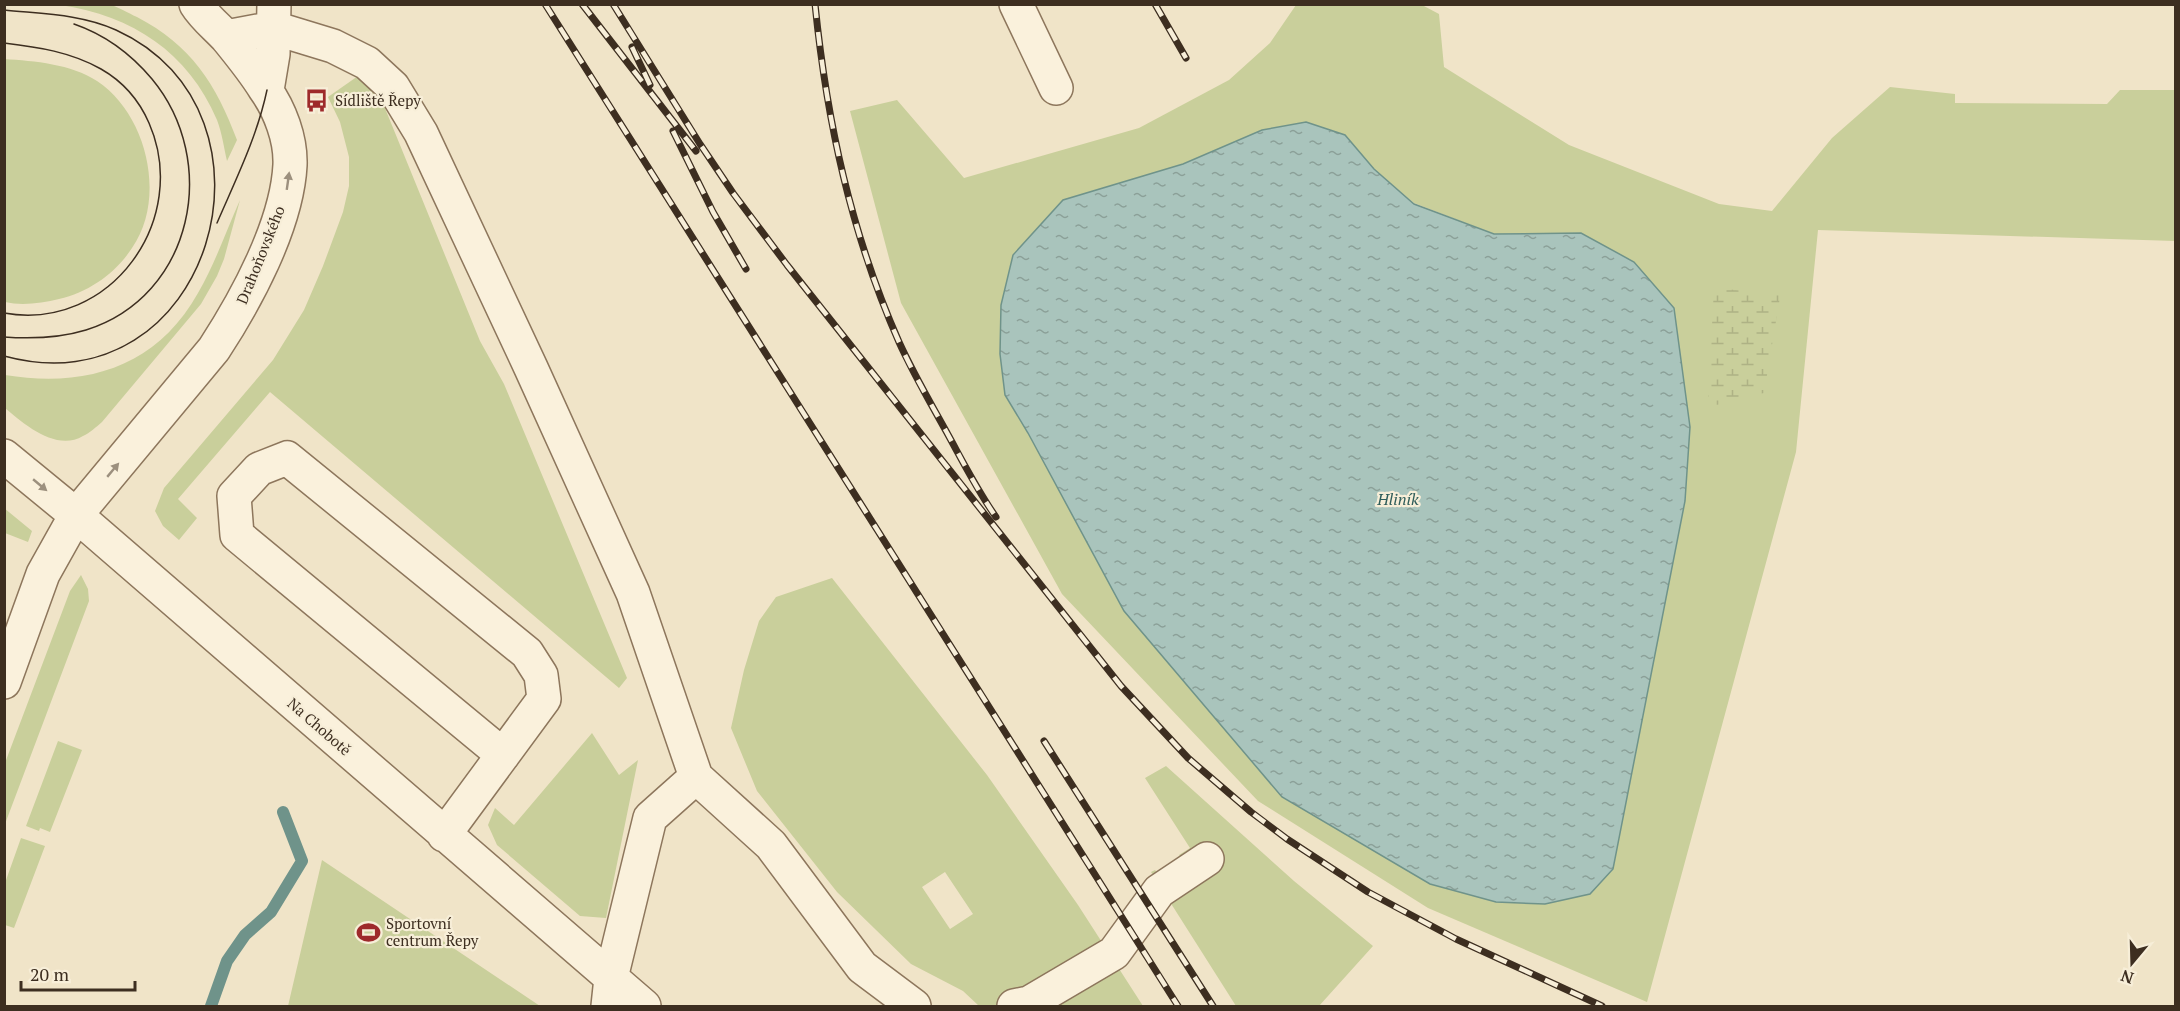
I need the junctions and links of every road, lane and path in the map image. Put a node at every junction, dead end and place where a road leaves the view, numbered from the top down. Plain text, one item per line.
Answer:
1 (1016, 4) edge
2 (196, 6) edge
3 (274, 16) edge
4 (226, 37) junction
5 (1056, 88) dead end
6 (267, 90) junction
7 (4, 456) edge
8 (76, 515) junction
9 (4, 682) edge
10 (503, 754) junction
11 (696, 777) junction
12 (444, 835) junction
13 (1207, 859) dead end
14 (610, 992) edge
15 (644, 1006) edge
16 (914, 1006) edge
17 (1014, 1006) edge

1 - 5 street
2 - 4 street, Drahoňovského
3 - 4 street
3 - 6 street
3 - 11 street
4 - 6 street, Drahoňovského
8 -> 6 street, Drahoňovského
7 -> 8 street, Na Chobotě
8 - 9 street, Drahoňovského
8 - 12 street, Na Chobotě
10 - 10 street
10 - 12 street
11 - 14 street
11 - 16 street
12 - 14 street, Na Chobotě
13 - 17 street
14 - 15 street, Na Chobotě

